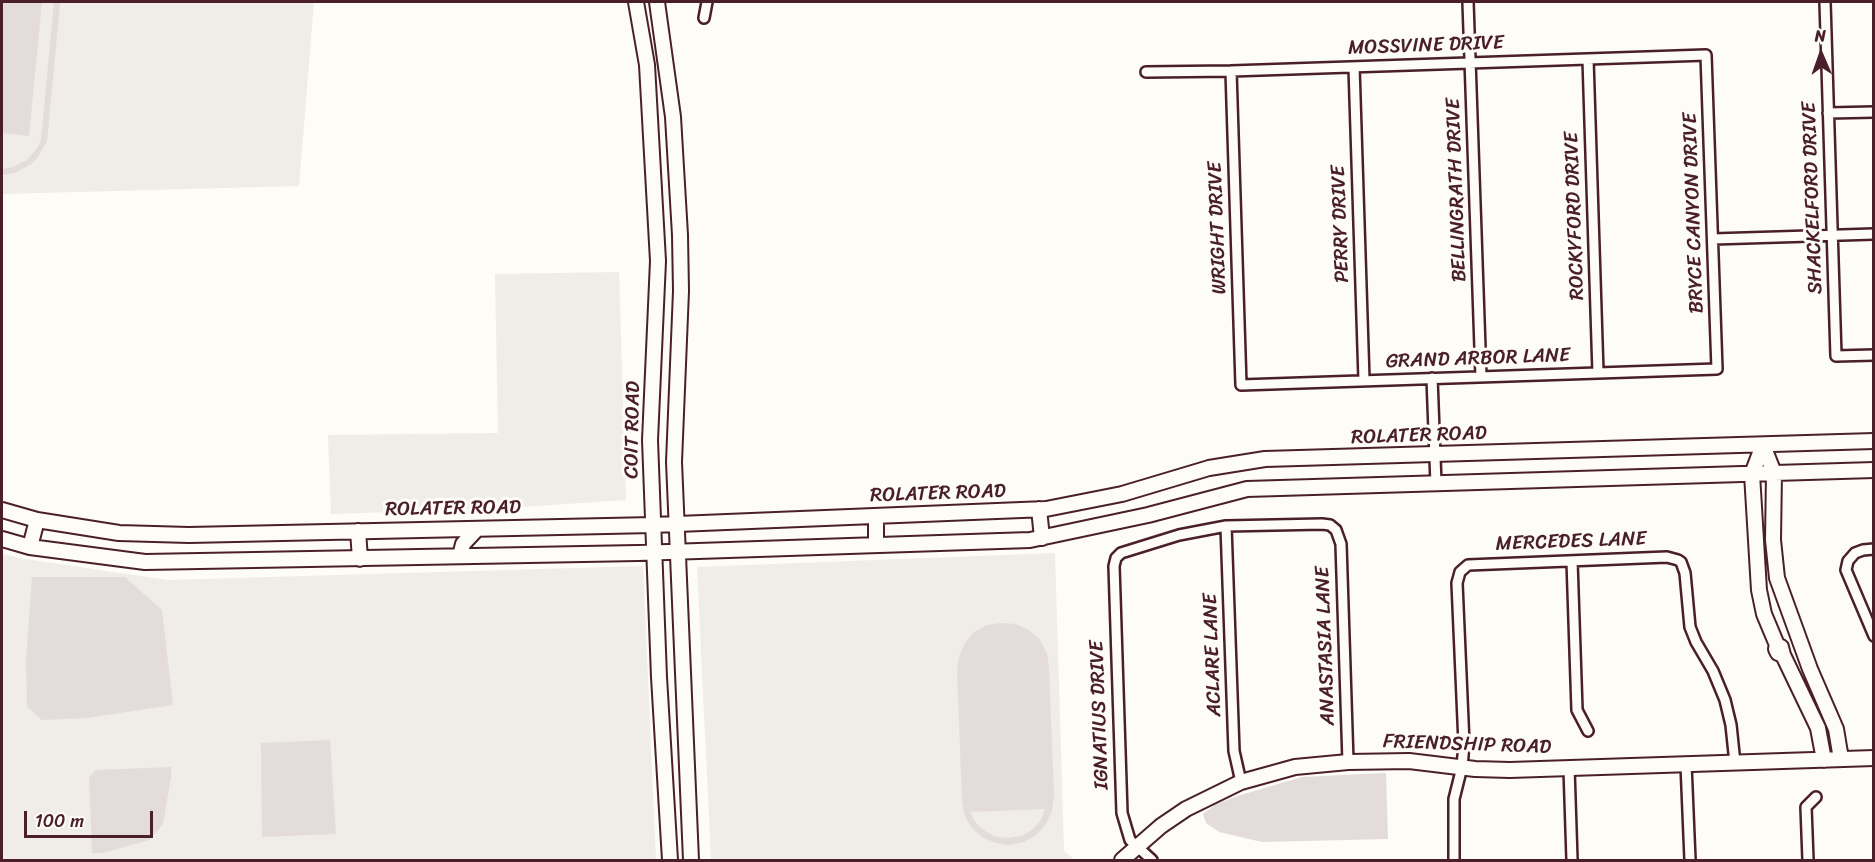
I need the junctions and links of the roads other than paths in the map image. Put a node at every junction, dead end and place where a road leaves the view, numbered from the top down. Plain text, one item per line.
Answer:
1 (636, 2) edge
2 (657, 2) edge
3 (707, 2) edge
4 (1468, 2) edge
5 (1824, 2) edge
6 (704, 18) dead end
7 (1706, 55) joint
8 (1587, 59) junction
9 (1471, 63) junction
10 (1354, 67) junction
11 (1231, 71) junction
12 (1146, 72) dead end
13 (1874, 112) edge
14 (1828, 113) junction
15 (653, 172) junction
16 (677, 172) junction
17 (1874, 234) edge
18 (1832, 235) junction
19 (1713, 239) junction
20 (656, 333) junction
21 (680, 334) junction
22 (1874, 355) edge
23 (1717, 369) joint
24 (1598, 373) junction
25 (1481, 377) junction
26 (1432, 378) junction
27 (1364, 380) junction
28 (1241, 384) joint
29 (1874, 441) edge
30 (1763, 445) junction
31 (1434, 455) junction
32 (1874, 470) edge
33 (1774, 473) junction
34 (1752, 474) junction
35 (1436, 484) junction
36 (1039, 509) junction
37 (2, 510) edge
38 (876, 516) junction
39 (37, 520) junction
40 (677, 523) junction
41 (653, 525) junction
42 (1226, 526) junction
43 (477, 529) junction
44 (358, 531) junction
45 (189, 535) junction
46 (1042, 538) junction
47 (2, 539) edge
48 (876, 546) junction
49 (30, 547) junction
50 (1874, 549) edge
51 (654, 552) junction
52 (678, 552) junction
53 (460, 556) junction
54 (360, 559) junction
55 (1572, 561) junction
56 (187, 562) junction
57 (1783, 600) junction
58 (1762, 608) junction
59 (1798, 634) junction
60 (1874, 636) edge
61 (1778, 648) junction
62 (1588, 731) dead end
63 (1874, 758) edge
64 (1840, 759) junction
65 (1824, 760) junction
66 (1348, 762) junction
67 (1736, 763) junction
68 (1686, 764) junction
69 (1462, 767) junction
70 (1569, 768) junction
71 (1241, 782) junction
72 (1816, 797) dead end
73 (1136, 847) junction
74 (670, 857) edge
75 (689, 860) edge
76 (1122, 861) edge
77 (1152, 861) edge
78 (1454, 861) edge
79 (1572, 861) edge
80 (1690, 861) edge
81 (1808, 861) edge

1 - 15 main road, COIT ROAD
2 - 16 main road
3 - 6 street
4 - 9 street, BELLINGRATH DRIVE
5 - 14 street, SHACKELFORD DRIVE
7 - 8 street, MOSSVINE DRIVE
7 - 19 street, BRYCE CANYON DRIVE
8 - 9 street, MOSSVINE DRIVE
8 - 24 street, ROCKYFORD DRIVE
9 - 10 street, MOSSVINE DRIVE
9 - 25 street, BELLINGRATH DRIVE
10 - 11 street, MOSSVINE DRIVE
10 - 27 street, PERRY DRIVE
11 - 12 street, MOSSVINE DRIVE
11 - 28 street, WRIGHT DRIVE
13 - 14 street
14 - 18 street, SHACKELFORD DRIVE
15 - 16 main road
15 - 20 main road, COIT ROAD
16 - 21 main road
17 - 18 street
18 - 19 street
18 - 22 street, SHACKELFORD DRIVE
19 - 23 street, BRYCE CANYON DRIVE
20 - 21 main road
20 - 41 main road, COIT ROAD
21 - 40 main road
23 - 24 street, GRAND ARBOR LANE
24 - 25 street, GRAND ARBOR LANE
25 - 26 street, GRAND ARBOR LANE
26 - 27 street, GRAND ARBOR LANE
26 - 31 street
27 - 28 street, GRAND ARBOR LANE
29 - 30 main road, ROLATER ROAD
30 - 31 main road, ROLATER ROAD
30 - 33 main road
30 - 34 main road
31 - 35 street
31 - 36 main road, ROLATER ROAD
32 - 33 main road
33 - 34 main road
33 - 57 main road
34 - 35 main road
34 - 58 main road
35 - 46 main road
36 - 38 main road, ROLATER ROAD
36 - 46 main road
37 - 39 main road, ROLATER ROAD
38 - 40 main road, ROLATER ROAD
38 - 48 main road
39 - 45 main road, ROLATER ROAD
39 - 49 main road
40 - 41 main road, ROLATER ROAD
40 - 52 main road
41 - 43 main road, ROLATER ROAD
41 - 51 main road, COIT ROAD
42 - 66 street, ANASTASIA LANE
42 - 71 street, ACLARE LANE
42 - 73 street, IGNATIUS DRIVE
43 - 44 main road, ROLATER ROAD
43 - 53 main road
44 - 45 main road, ROLATER ROAD
44 - 54 main road
45 - 56 main road
46 - 48 main road
47 - 49 main road
48 - 52 main road
49 - 56 main road
50 - 60 street
51 - 52 main road
51 - 53 main road
51 - 74 main road, COIT ROAD
52 - 75 main road
53 - 54 main road
54 - 56 main road
55 - 62 street
55 - 67 street, MERCEDES LANE
55 - 69 street, MERCEDES LANE
57 - 58 main road
57 - 59 main road
58 - 61 main road
59 - 61 main road
59 - 64 main road
61 - 65 main road
63 - 64 main road, FRIENDSHIP ROAD
64 - 65 main road, FRIENDSHIP ROAD
65 - 67 main road, FRIENDSHIP ROAD
66 - 69 main road, FRIENDSHIP ROAD
66 - 71 main road, FRIENDSHIP ROAD
67 - 68 main road, FRIENDSHIP ROAD
68 - 70 main road, FRIENDSHIP ROAD
68 - 80 street
69 - 70 main road, FRIENDSHIP ROAD
69 - 78 street
70 - 79 street
71 - 73 main road, FRIENDSHIP ROAD
72 - 81 street
73 - 76 main road, FRIENDSHIP ROAD
73 - 77 street, IGNATIUS DRIVE
74 - 75 main road

